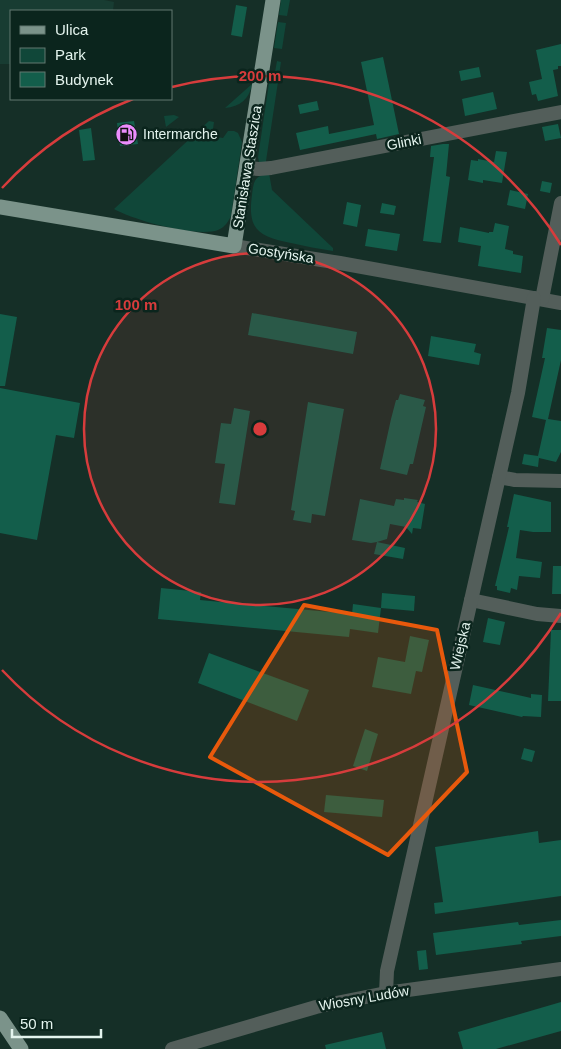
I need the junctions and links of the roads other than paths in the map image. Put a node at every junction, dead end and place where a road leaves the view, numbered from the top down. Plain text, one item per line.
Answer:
1 (273, 0) edge
2 (561, 112) edge
3 (246, 168) junction
4 (561, 203) edge
5 (0, 207) edge
6 (234, 246) junction
7 (538, 298) junction
8 (561, 303) edge
9 (499, 477) junction
10 (561, 481) edge
11 (471, 600) junction
12 (561, 616) edge
13 (561, 969) edge
14 (386, 993) junction
15 (0, 1018) edge
16 (21, 1049) edge
17 (172, 1049) edge

1 - 3 main road, Stanisława Staszica
2 - 3 street, Glinki
3 - 6 main road, Stanisława Staszica
4 - 7 street, Wiejska
5 - 6 main road, Gostyńska
6 - 7 street, Gostyńska
7 - 8 street, Gostyńska
7 - 9 street, Wiejska
9 - 10 street
9 - 11 street, Wiejska
11 - 12 street
11 - 14 street, Wiejska
13 - 14 street, Wiosny Ludów
14 - 17 street, Wiosny Ludów
15 - 16 main road

